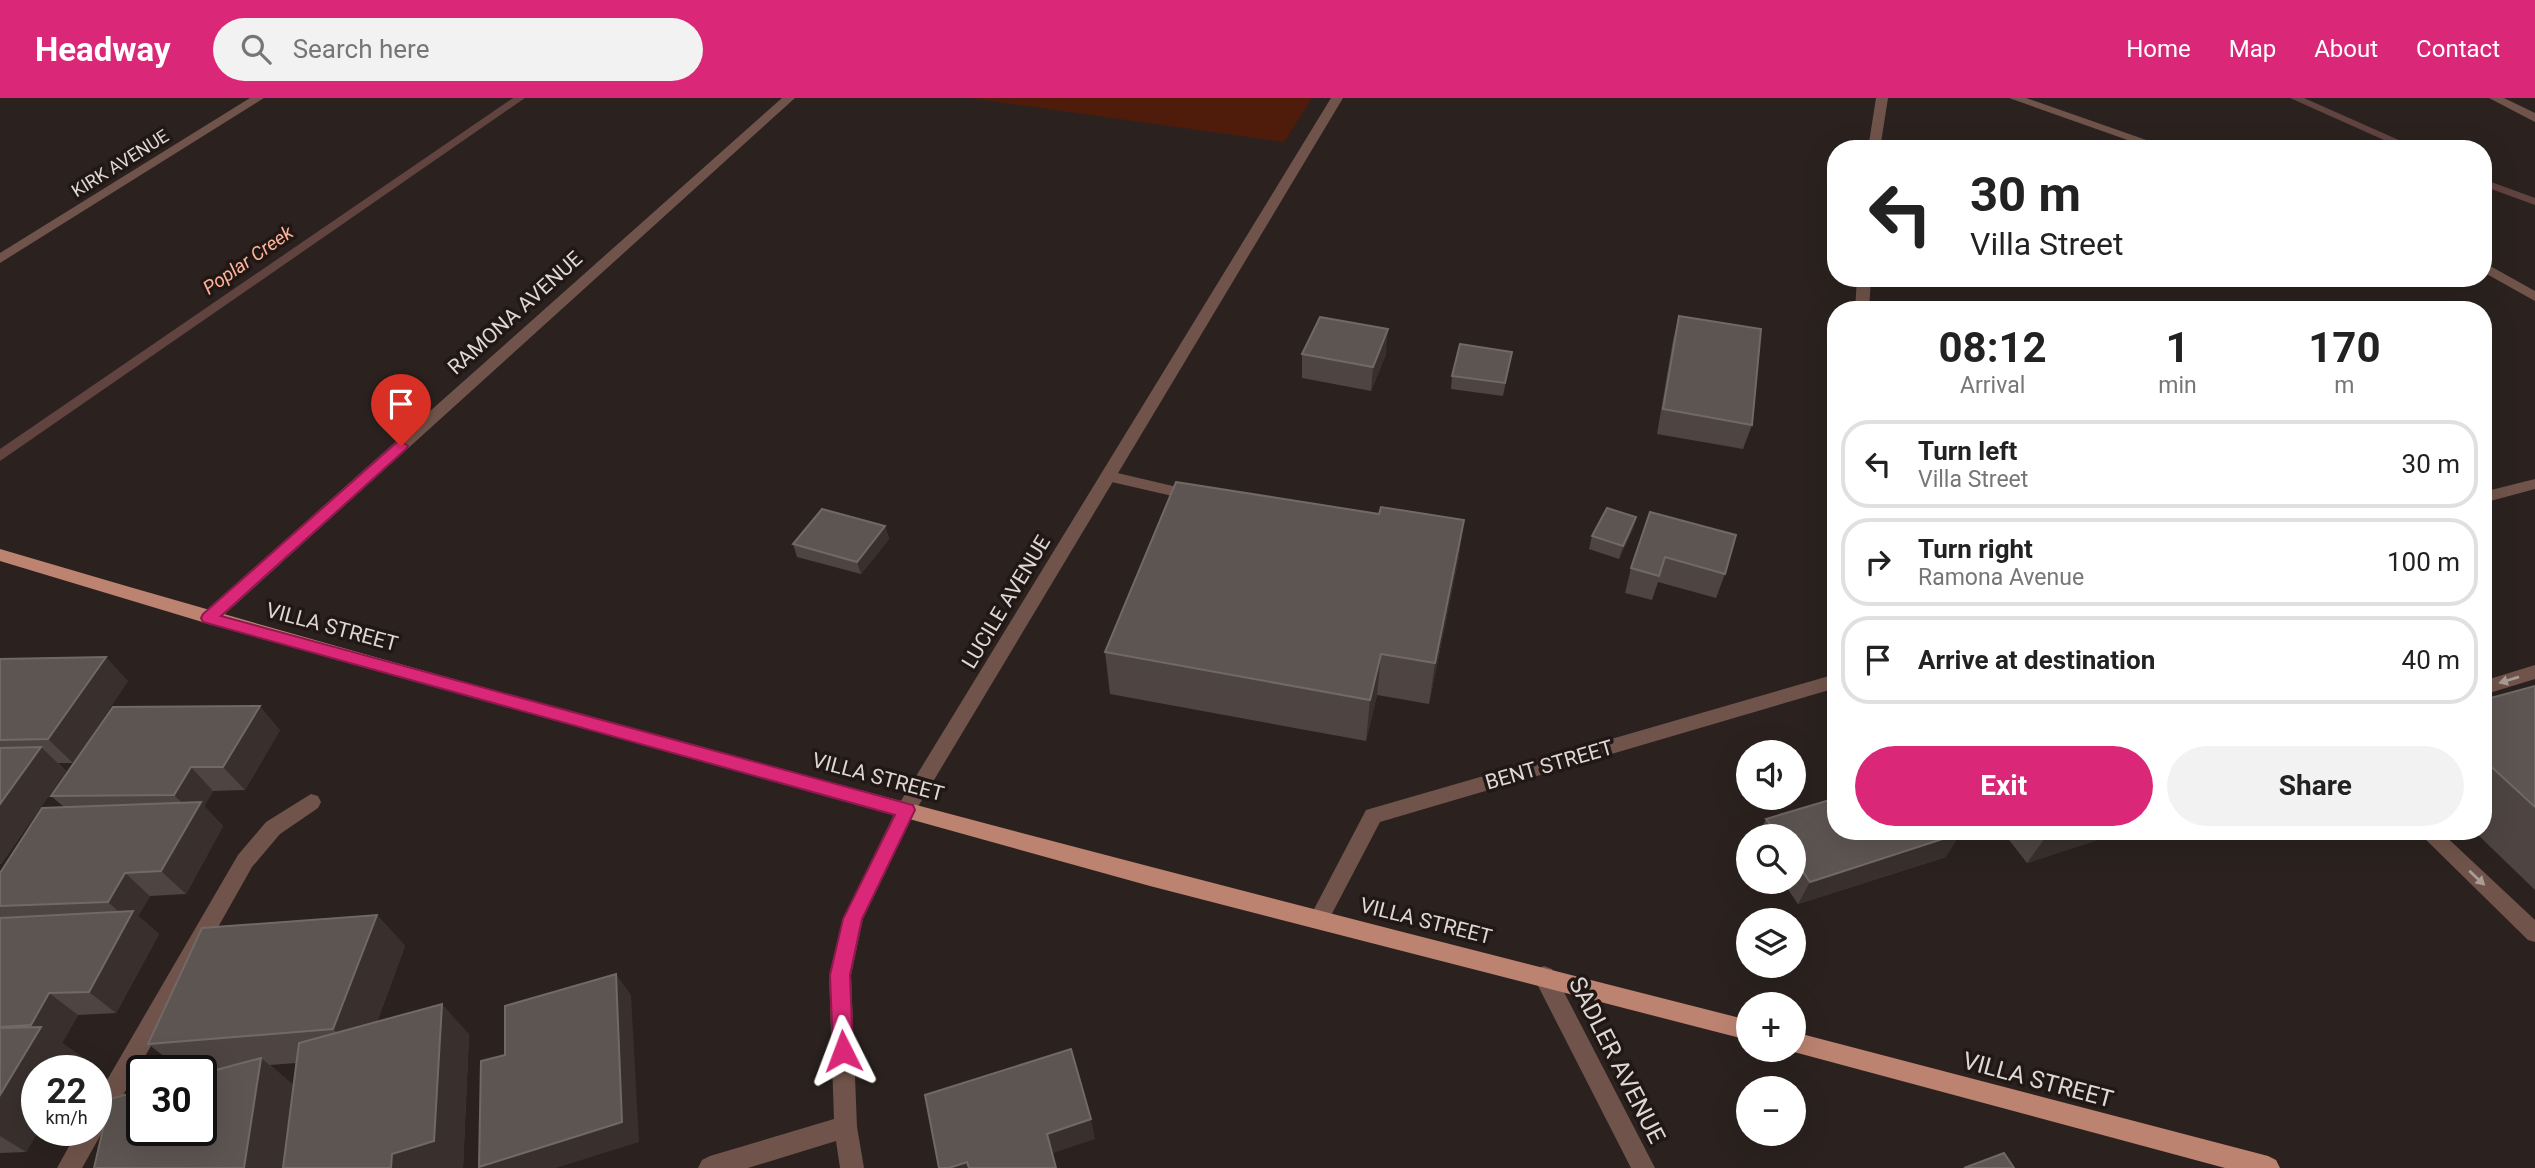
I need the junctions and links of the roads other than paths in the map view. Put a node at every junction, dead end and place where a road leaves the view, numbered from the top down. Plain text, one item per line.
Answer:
1 (258, 98) edge
2 (789, 98) edge
3 (1337, 98) edge
4 (1882, 98) edge
5 (2015, 98) edge
6 (2495, 98) edge
7 (2535, 118) edge
8 (1875, 140) edge
9 (2139, 140) edge
10 (0, 259) edge
11 (2492, 272) edge
12 (2535, 298) edge
13 (1109, 476) junction
14 (2535, 484) edge
15 (2492, 496) edge
16 (1212, 501) edge
17 (2, 558) edge
18 (209, 618) junction
19 (2535, 672) edge
20 (1827, 684) edge
21 (2492, 685) edge
22 (311, 802) dead end
23 (906, 810) junction
24 (2437, 840) edge
25 (1319, 919) junction
26 (2535, 933) edge
27 (1544, 976) junction
28 (1736, 1027) edge
29 (1806, 1045) edge
30 (112, 1093) edge
31 (846, 1127) junction
32 (82, 1146) edge
33 (69, 1168) edge
34 (709, 1168) edge
35 (852, 1168) edge
36 (1643, 1168) edge
37 (2268, 1168) edge

1 - 10 street, KIRK AVENUE
2 - 18 street, RAMONA AVENUE
3 - 13 street, LUCILE AVENUE
4 - 8 street
5 - 9 street
6 - 7 street
11 - 12 street
13 - 16 street
13 - 23 street, LUCILE AVENUE
14 - 15 street
17 - 18 main road, VILLA STREET
18 - 23 main road, VILLA STREET
19 -> 21 street
20 - 25 street, BENT STREET
22 - 30 street
23 - 25 main road, VILLA STREET
23 - 31 street, LUCILE AVENUE
24 -> 26 street
25 - 27 main road, VILLA STREET
27 - 28 main road, VILLA STREET
27 - 36 street, SADLER AVENUE
29 - 37 main road, VILLA STREET
31 - 34 street
31 - 35 street, LUCILE AVENUE
32 - 33 street

